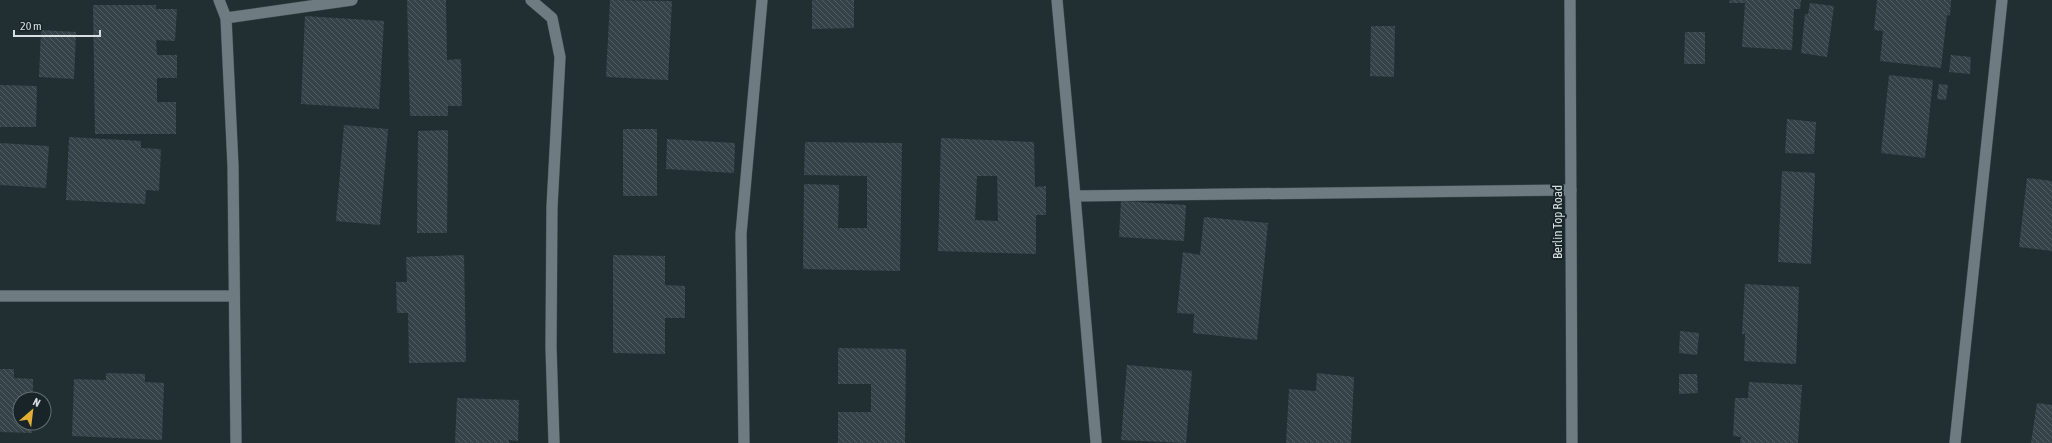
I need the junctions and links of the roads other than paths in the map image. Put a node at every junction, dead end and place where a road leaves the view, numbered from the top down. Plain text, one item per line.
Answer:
1 (219, 0) edge
2 (352, 0) edge
3 (531, 0) edge
4 (762, 0) edge
5 (1057, 0) edge
6 (1570, 0) edge
7 (2002, 0) edge
8 (226, 18) junction
9 (1571, 190) junction
10 (1075, 196) junction
11 (0, 296) edge
12 (234, 296) junction
13 (1096, 442) dead end
14 (236, 443) edge
15 (554, 443) edge
16 (744, 443) edge
17 (1572, 443) edge
18 (1955, 443) edge

1 - 8 street
2 - 8 street
3 - 15 street
4 - 16 street
5 - 10 street
6 - 9 street, Berlin Top Road
7 - 18 street
8 - 12 street
9 - 10 street
9 - 17 street, Berlin Top Road
10 - 13 street
11 - 12 street
12 - 14 street

